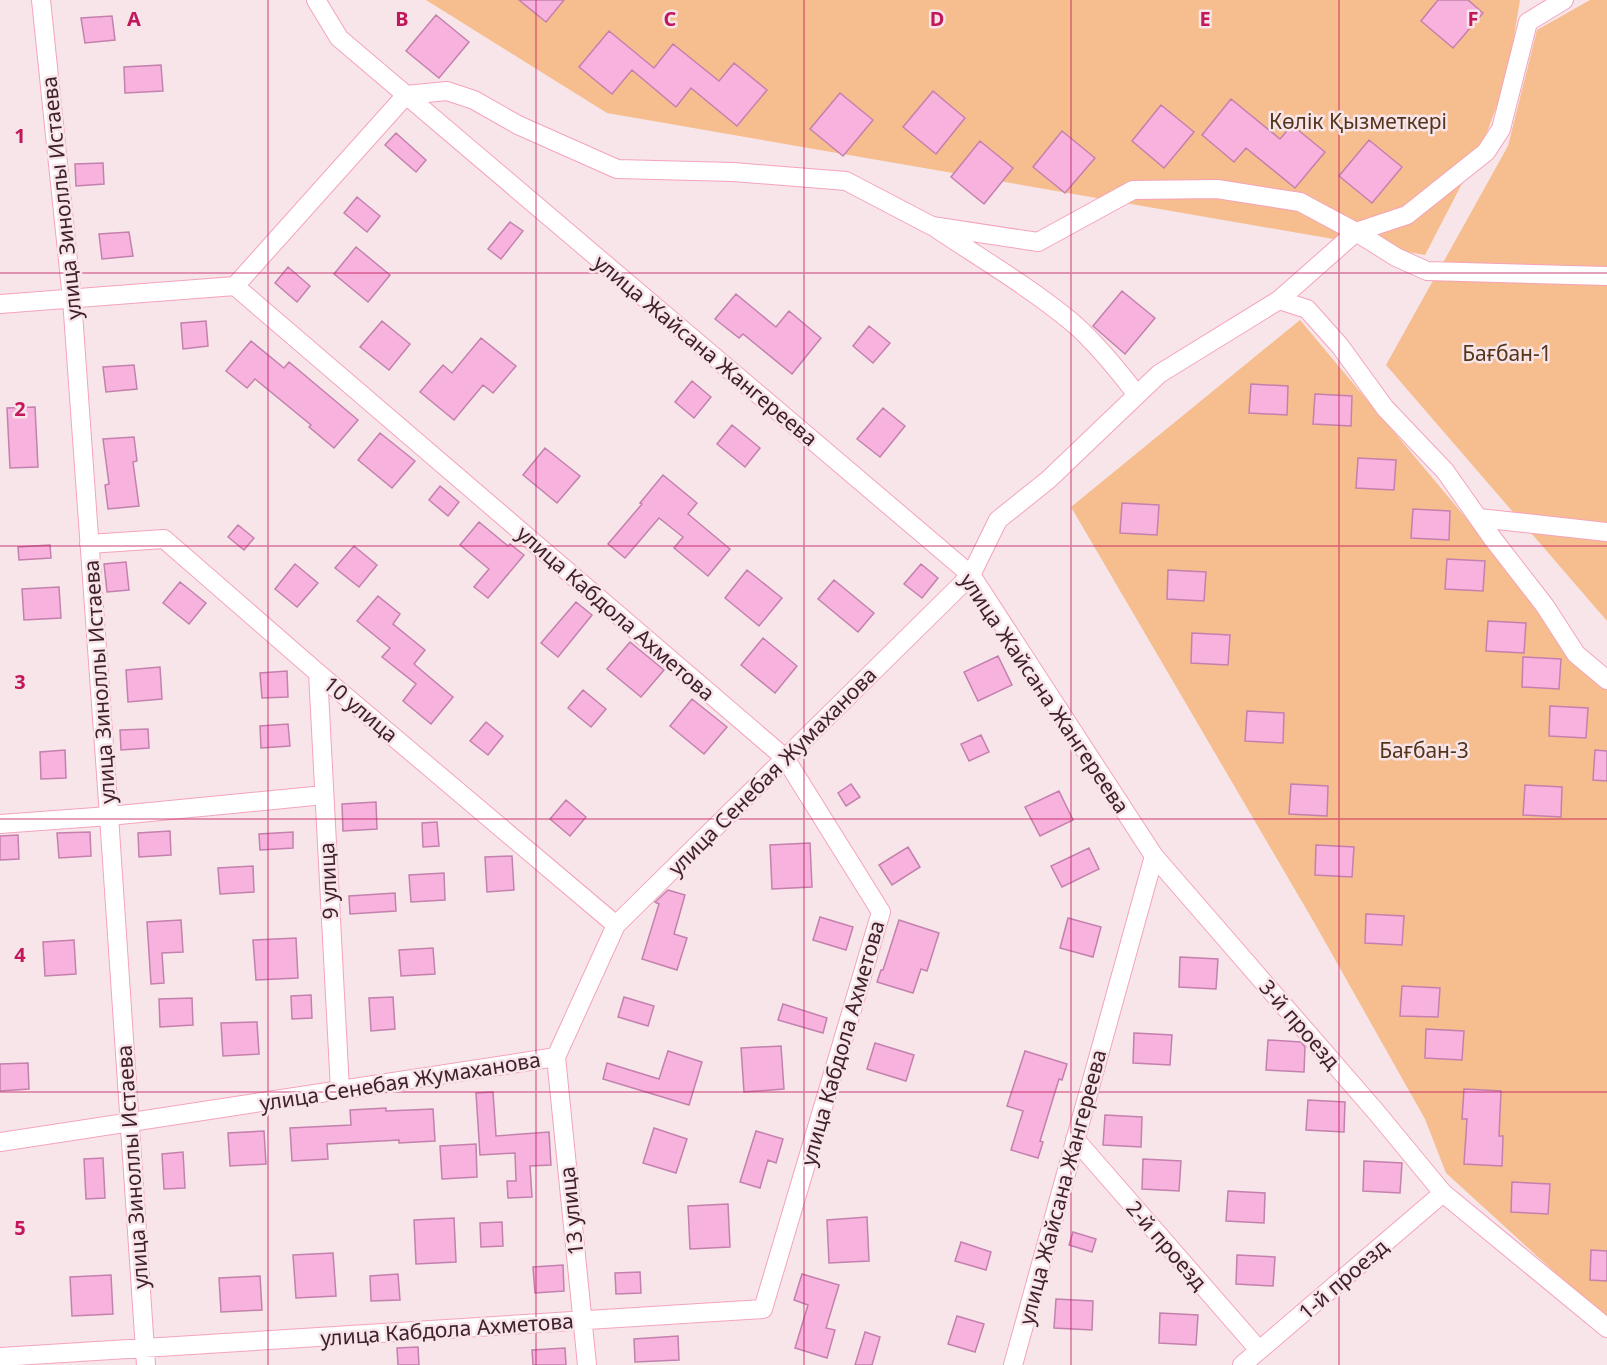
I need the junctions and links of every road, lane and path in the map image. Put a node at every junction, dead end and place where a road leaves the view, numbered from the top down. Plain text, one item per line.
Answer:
1 (41, 0) edge
2 (316, 0) edge
3 (1564, 0) edge
4 (406, 95) junction
5 (932, 226) junction
6 (1356, 232) junction
7 (1607, 276) edge
8 (235, 286) junction
9 (72, 299) junction
10 (1279, 300) junction
11 (0, 304) edge
12 (1137, 395) junction
13 (1479, 518) junction
14 (1607, 532) edge
15 (89, 544) junction
16 (971, 575) junction
17 (318, 673) junction
18 (1607, 680) edge
19 (785, 758) junction
20 (324, 795) junction
21 (109, 816) junction
22 (0, 824) edge
23 (1154, 856) junction
24 (616, 925) junction
25 (556, 1057) junction
26 (340, 1090) junction
27 (129, 1122) junction
28 (1075, 1139) junction
29 (0, 1142) edge
30 (1443, 1193) junction
31 (583, 1320) junction
32 (1607, 1328) edge
33 (1259, 1350) junction
34 (145, 1356) edge
35 (0, 1357) edge
36 (587, 1365) edge
37 (1013, 1365) edge
38 (1242, 1365) edge

1 - 9 street, улица Зиноллы Истаева
2 - 4 street, улица Жайсана Жангереева
3 - 6 street
4 - 5 street
4 - 8 street
4 - 16 street, улица Жайсана Жангереева
5 - 6 street
5 - 12 street
6 - 7 street
6 - 10 street, улица Сенебая Жумаханова
8 - 9 street
8 - 19 street, улица Кабдола Ахметова
9 - 11 street
9 - 15 street, улица Зиноллы Истаева
10 - 12 street, улица Сенебая Жумаханова
10 - 13 street
12 - 16 street, улица Сенебая Жумаханова
13 - 14 street
13 - 18 street
15 - 17 street, 10 улица
15 - 21 street, улица Зиноллы Истаева
16 - 19 street, улица Сенебая Жумаханова
16 - 23 street, улица Жайсана Жангереева
17 - 20 street, 9 улица
17 - 24 street, 10 улица
19 - 24 street, улица Сенебая Жумаханова
19 - 31 street, улица Кабдола Ахметова
20 - 21 street
20 - 26 street, 9 улица
21 - 22 street
21 - 27 street, улица Зиноллы Истаева
23 - 28 street, улица Жайсана Жангереева
23 - 30 street, 3-й проезд
24 - 25 street, улица Сенебая Жумаханова
25 - 26 street, улица Сенебая Жумаханова
25 - 31 street, 13 улица
26 - 27 street, улица Сенебая Жумаханова
27 - 29 street, улица Сенебая Жумаханова
27 - 34 street, улица Зиноллы Истаева
28 - 33 street, 2-й проезд
28 - 37 street, улица Жайсана Жангереева
30 - 32 street, 3-й проезд
30 - 33 street, 1-й проезд
31 - 34 street, улица Кабдола Ахметова
31 - 36 street, 13 улица
33 - 38 street, 1-й проезд
34 - 35 street, улица Кабдола Ахметова

